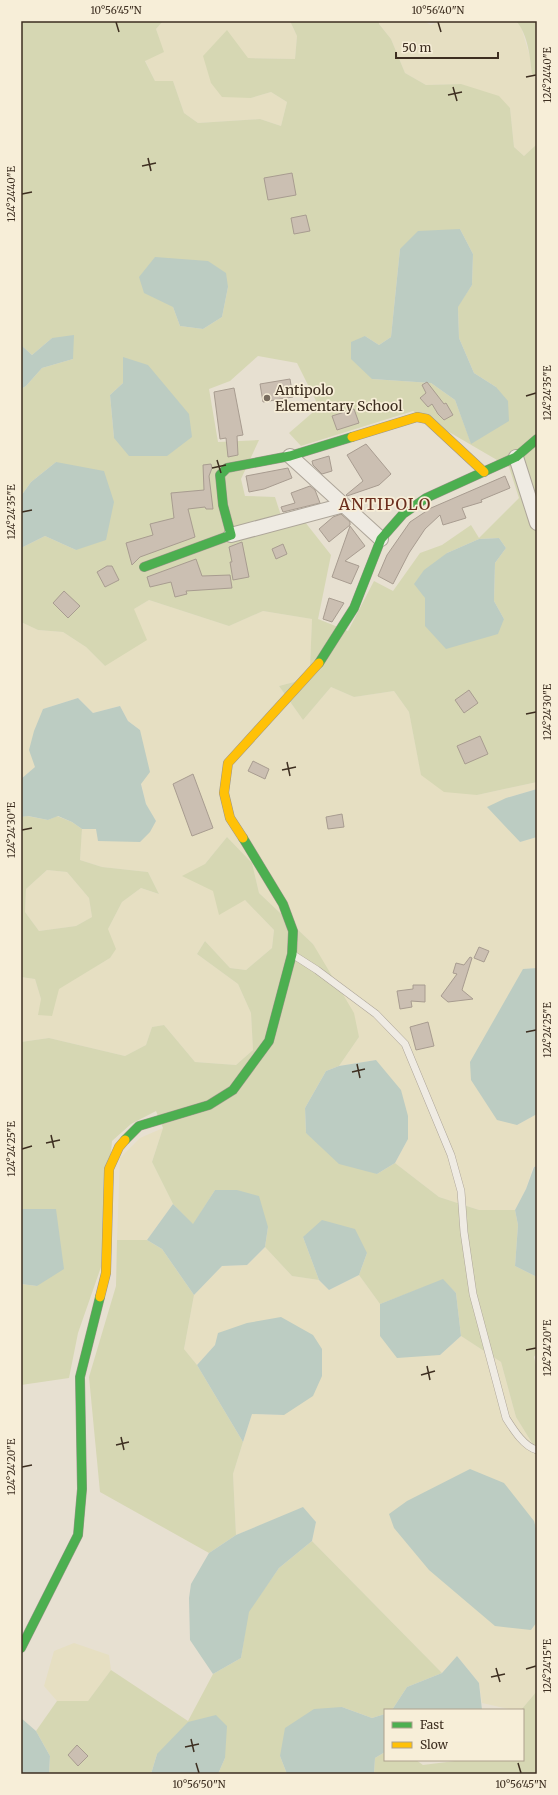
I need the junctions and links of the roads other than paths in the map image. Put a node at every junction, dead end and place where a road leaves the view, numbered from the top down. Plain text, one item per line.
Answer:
1 (537, 439) edge
2 (290, 456) junction
3 (516, 457) junction
4 (484, 472) junction
5 (344, 505) junction
6 (537, 523) edge
7 (230, 535) junction
8 (381, 539) junction
9 (144, 567) dead end
10 (292, 954) junction
11 (537, 1450) edge
12 (21, 1648) edge

1 - 3 street
2 - 4 street
2 - 5 street
2 - 7 street
3 - 4 street
3 - 6 street
4 - 8 street
5 - 7 street
5 - 8 street
7 - 9 street
8 - 10 street
10 - 11 lane
10 - 12 street

